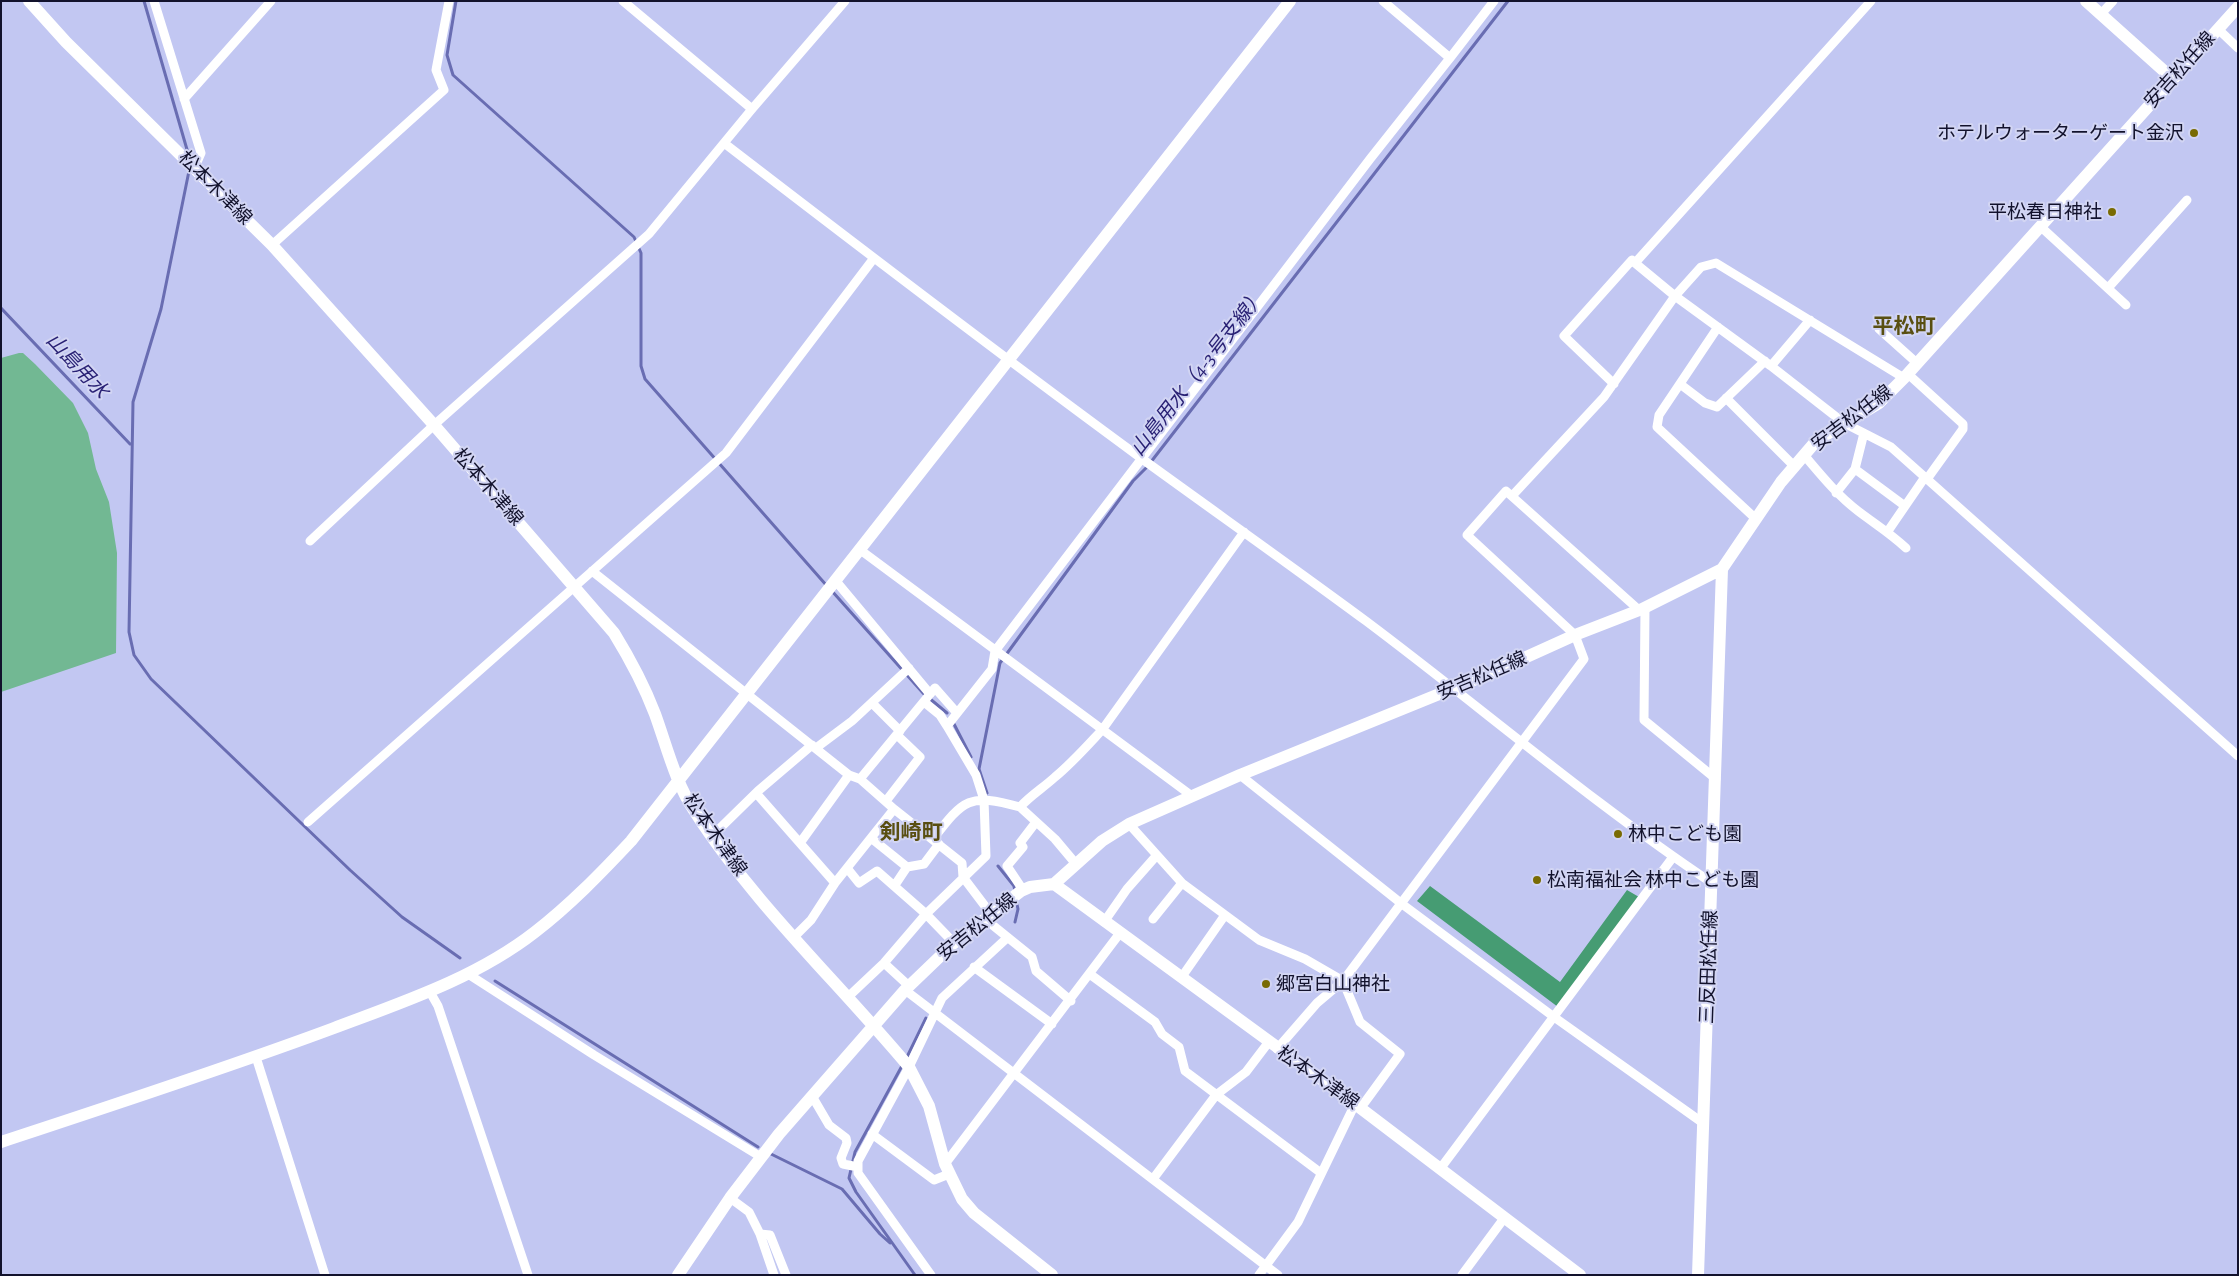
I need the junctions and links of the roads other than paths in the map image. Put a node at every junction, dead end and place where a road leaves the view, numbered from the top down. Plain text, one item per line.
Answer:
1 (29, 1) edge
2 (154, 1) edge
3 (271, 1) edge
4 (449, 1) edge
5 (624, 1) edge
6 (845, 1) edge
7 (1290, 1) edge
8 (1383, 1) edge
9 (1494, 1) edge
10 (1871, 1) edge
11 (2086, 1) edge
12 (2113, 1) edge
13 (2238, 7) edge
14 (2101, 14) junction
15 (2218, 29) junction
16 (2238, 48) edge
17 (1450, 58) junction
18 (2173, 79) junction
19 (184, 99) junction
20 (752, 109) junction
21 (724, 143) junction
22 (195, 167) junction
23 (2187, 200) dead end
24 (2041, 227) junction
25 (272, 245) junction
26 (874, 258) junction
27 (1632, 260) dead end
28 (2108, 288) junction
29 (1675, 296) junction
30 (2126, 305) dead end
31 (1810, 320) junction
32 (1718, 327) junction
33 (1879, 329) dead end
34 (1009, 359) junction
35 (1768, 364) junction
36 (1918, 364) junction
37 (1906, 376) junction
38 (1614, 384) junction
39 (1680, 384) junction
40 (1726, 398) junction
41 (1844, 423) junction
42 (434, 425) junction
43 (1864, 433) junction
44 (1804, 455) junction
45 (1143, 459) junction
46 (1795, 467) junction
47 (1855, 469) junction
48 (1926, 478) junction
49 (1836, 493) junction
50 (1512, 496) junction
51 (1905, 506) junction
52 (1756, 519) junction
53 (1888, 531) junction
54 (1244, 532) junction
55 (310, 541) dead end
56 (1906, 548) dead end
57 (860, 549) junction
58 (1722, 569) junction
59 (592, 571) junction
60 (831, 585) junction
61 (574, 587) junction
62 (1642, 609) junction
63 (1575, 635) junction
64 (1000, 655) junction
65 (908, 668) junction
66 (1453, 688) junction
67 (746, 693) junction
68 (928, 697) junction
69 (872, 703) junction
70 (957, 712) junction
71 (947, 726) junction
72 (1102, 730) junction
73 (899, 733) junction
74 (1522, 744) junction
75 (814, 747) junction
76 (2238, 756) edge
77 (849, 774) junction
78 (1240, 775) junction
79 (860, 779) junction
80 (1716, 779) junction
81 (678, 780) junction
82 (756, 793) junction
83 (1192, 796) junction
84 (984, 800) junction
85 (886, 801) junction
86 (1020, 807) junction
87 (894, 810) junction
88 (308, 822) dead end
89 (1036, 822) junction
90 (1129, 824) junction
91 (712, 836) junction
92 (871, 838) junction
93 (936, 841) junction
94 (800, 843) junction
95 (1157, 854) junction
96 (1673, 857) junction
97 (1076, 864) junction
98 (907, 867) junction
99 (847, 868) junction
100 (963, 877) junction
101 (835, 883) junction
102 (1182, 883) junction
103 (1712, 883) junction
104 (1054, 884) junction
105 (895, 885) junction
106 (1022, 891) junction
107 (1402, 904) junction
108 (926, 914) junction
109 (1226, 915) junction
110 (988, 916) junction
111 (1153, 919) dead end
112 (1104, 922) junction
113 (1120, 933) junction
114 (794, 937) junction
115 (1007, 938) junction
116 (954, 943) junction
117 (884, 963) junction
118 (974, 967) junction
119 (468, 974) junction
120 (1091, 975) junction
121 (1181, 978) junction
122 (1343, 981) junction
123 (907, 988) junction
124 (430, 992) junction
125 (848, 997) junction
126 (1071, 1001) junction
127 (930, 1010) junction
128 (1554, 1017) junction
129 (1052, 1024) junction
130 (874, 1026) junction
131 (1272, 1046) junction
132 (256, 1057) junction
133 (906, 1062) junction
134 (1015, 1073) junction
135 (1216, 1095) junction
136 (812, 1096) junction
137 (1355, 1104) junction
138 (1703, 1123) junction
139 (872, 1134) junction
140 (1, 1142) edge
141 (761, 1158) junction
142 (858, 1167) junction
143 (947, 1169) junction
144 (1440, 1169) junction
145 (1322, 1173) junction
146 (1153, 1179) junction
147 (730, 1198) junction
148 (1505, 1217) junction
149 (760, 1234) junction
150 (1266, 1266) junction
151 (325, 1275) edge
152 (528, 1275) edge
153 (678, 1275) edge
154 (774, 1275) edge
155 (786, 1275) edge
156 (931, 1275) edge
157 (1052, 1275) edge
158 (1259, 1275) edge
159 (1278, 1275) edge
160 (1462, 1275) edge
161 (1580, 1275) edge
162 (1698, 1275) edge

1 - 22 main road, 松本木津線
2 - 19 street
3 - 19 street
4 - 25 street
5 - 20 street
6 - 20 street
7 - 34 main road
8 - 17 street
9 - 17 street
10 - 29 street
11 - 14 main road
12 - 14 street
13 - 15 main road, 安吉松任線
14 - 18 main road
15 - 16 street
15 - 18 main road, 安吉松任線
17 - 45 street
18 - 24 main road, 安吉松任線
19 - 22 street
20 - 21 street
21 - 26 street
21 - 42 street
22 - 25 main road, 松本木津線
23 - 28 street
24 - 28 street
24 - 36 main road, 安吉松任線
25 - 42 main road, 松本木津線
26 - 34 street
26 - 59 street
27 - 38 street
28 - 30 street
29 - 31 street
29 - 32 street
29 - 38 street
31 - 35 street
31 - 37 street
32 - 35 street
32 - 39 street
33 - 36 street
34 - 45 street
34 - 57 main road
35 - 40 street
35 - 41 street
36 - 37 main road, 安吉松任線
37 - 41 main road, 安吉松任線
37 - 48 street
38 - 50 street
39 - 40 street
39 - 52 street
40 - 46 street
41 - 43 street
41 - 44 main road, 安吉松任線
42 - 55 street
42 - 61 main road, 松本木津線
43 - 47 street
43 - 48 street
44 - 46 main road, 安吉松任線
44 - 49 street
45 - 54 street
45 - 64 street
46 - 52 main road, 安吉松任線
47 - 49 street
47 - 51 street
48 - 51 street
48 - 76 street
49 - 53 street
50 - 62 street
50 - 63 street
51 - 53 street
52 - 58 main road, 安吉松任線
53 - 56 street
54 - 66 street
54 - 72 street
57 - 60 main road
57 - 64 street
58 - 62 main road, 安吉松任線
58 - 80 main road, 三反田松任線
59 - 61 street
59 - 67 street
60 - 65 street
60 - 67 main road
61 - 81 main road, 松本木津線
61 - 88 street
62 - 63 main road, 安吉松任線
62 - 80 street
63 - 66 main road, 安吉松任線
63 - 74 street
64 - 70 street
64 - 72 street
65 - 68 street
65 - 69 street
66 - 74 street
66 - 78 main road, 安吉松任線
67 - 75 street
67 - 81 main road
68 - 70 street
68 - 71 street
68 - 73 street
69 - 73 street
69 - 75 street
70 - 71 street
71 - 84 street
72 - 83 street
72 - 86 street
73 - 79 street
73 - 85 street
74 - 96 street
74 - 107 street
75 - 77 street
75 - 82 street
77 - 79 street
77 - 94 street
78 - 83 main road, 安吉松任線
78 - 107 street
79 - 85 street
80 - 103 main road, 三反田松任線
81 - 91 main road, 松本木津線
81 - 119 main road
82 - 91 street
82 - 94 street
83 - 90 main road, 安吉松任線
84 - 86 street
84 - 93 street
84 - 100 street
85 - 87 street
86 - 89 street
87 - 92 street
87 - 93 street
89 - 97 street
89 - 106 street
90 - 95 street
90 - 97 main road, 安吉松任線
91 - 114 main road, 松本木津線
92 - 98 street
92 - 99 street
93 - 98 street
93 - 100 street
94 - 101 street
95 - 102 street
95 - 112 street
96 - 103 street
96 - 128 street
97 - 104 main road, 安吉松任線
98 - 105 street
99 - 101 street
99 - 105 street
100 - 108 street
100 - 110 street
101 - 114 street
102 - 109 street
102 - 111 street
103 - 138 main road, 三反田松任線
104 - 106 main road, 安吉松任線
104 - 112 main road, 松本木津線
105 - 108 street
106 - 110 main road, 安吉松任線
107 - 122 street
107 - 128 street
108 - 116 street
108 - 117 street
109 - 121 street
109 - 122 street
110 - 115 street
110 - 116 main road, 安吉松任線
112 - 113 main road, 松本木津線
113 - 120 street
113 - 121 main road, 松本木津線
114 - 125 main road, 松本木津線
115 - 118 street
115 - 126 street
116 - 123 main road, 安吉松任線
117 - 123 street
117 - 125 street
118 - 127 street
118 - 129 street
119 - 124 main road
119 - 141 street
120 - 126 street
120 - 135 street
121 - 131 main road, 松本木津線
122 - 131 street
122 - 137 street
123 - 127 street
123 - 130 main road, 安吉松任線
124 - 132 main road
124 - 152 street
125 - 130 main road, 松本木津線
126 - 129 street
127 - 133 street
127 - 134 street
128 - 138 street
128 - 144 street
129 - 134 street
130 - 133 main road, 松本木津線
130 - 136 main road, 安吉松任線
131 - 135 street
131 - 137 main road, 松本木津線
132 - 140 main road
132 - 151 street
133 - 139 street
133 - 143 main road, 松本木津線
134 - 143 street
134 - 146 street
135 - 145 street
135 - 146 street
136 - 141 main road, 安吉松任線
136 - 142 street
137 - 144 main road, 松本木津線
137 - 145 street
138 - 162 main road, 三反田松任線
139 - 142 street
139 - 143 street
141 - 147 main road, 安吉松任線
142 - 156 street
143 - 157 main road, 松本木津線
144 - 148 main road, 松本木津線
145 - 150 street
146 - 150 street
147 - 149 street
147 - 153 main road, 安吉松任線
148 - 160 street
148 - 161 main road, 松本木津線
149 - 154 street
149 - 155 street
150 - 158 street
150 - 159 street

